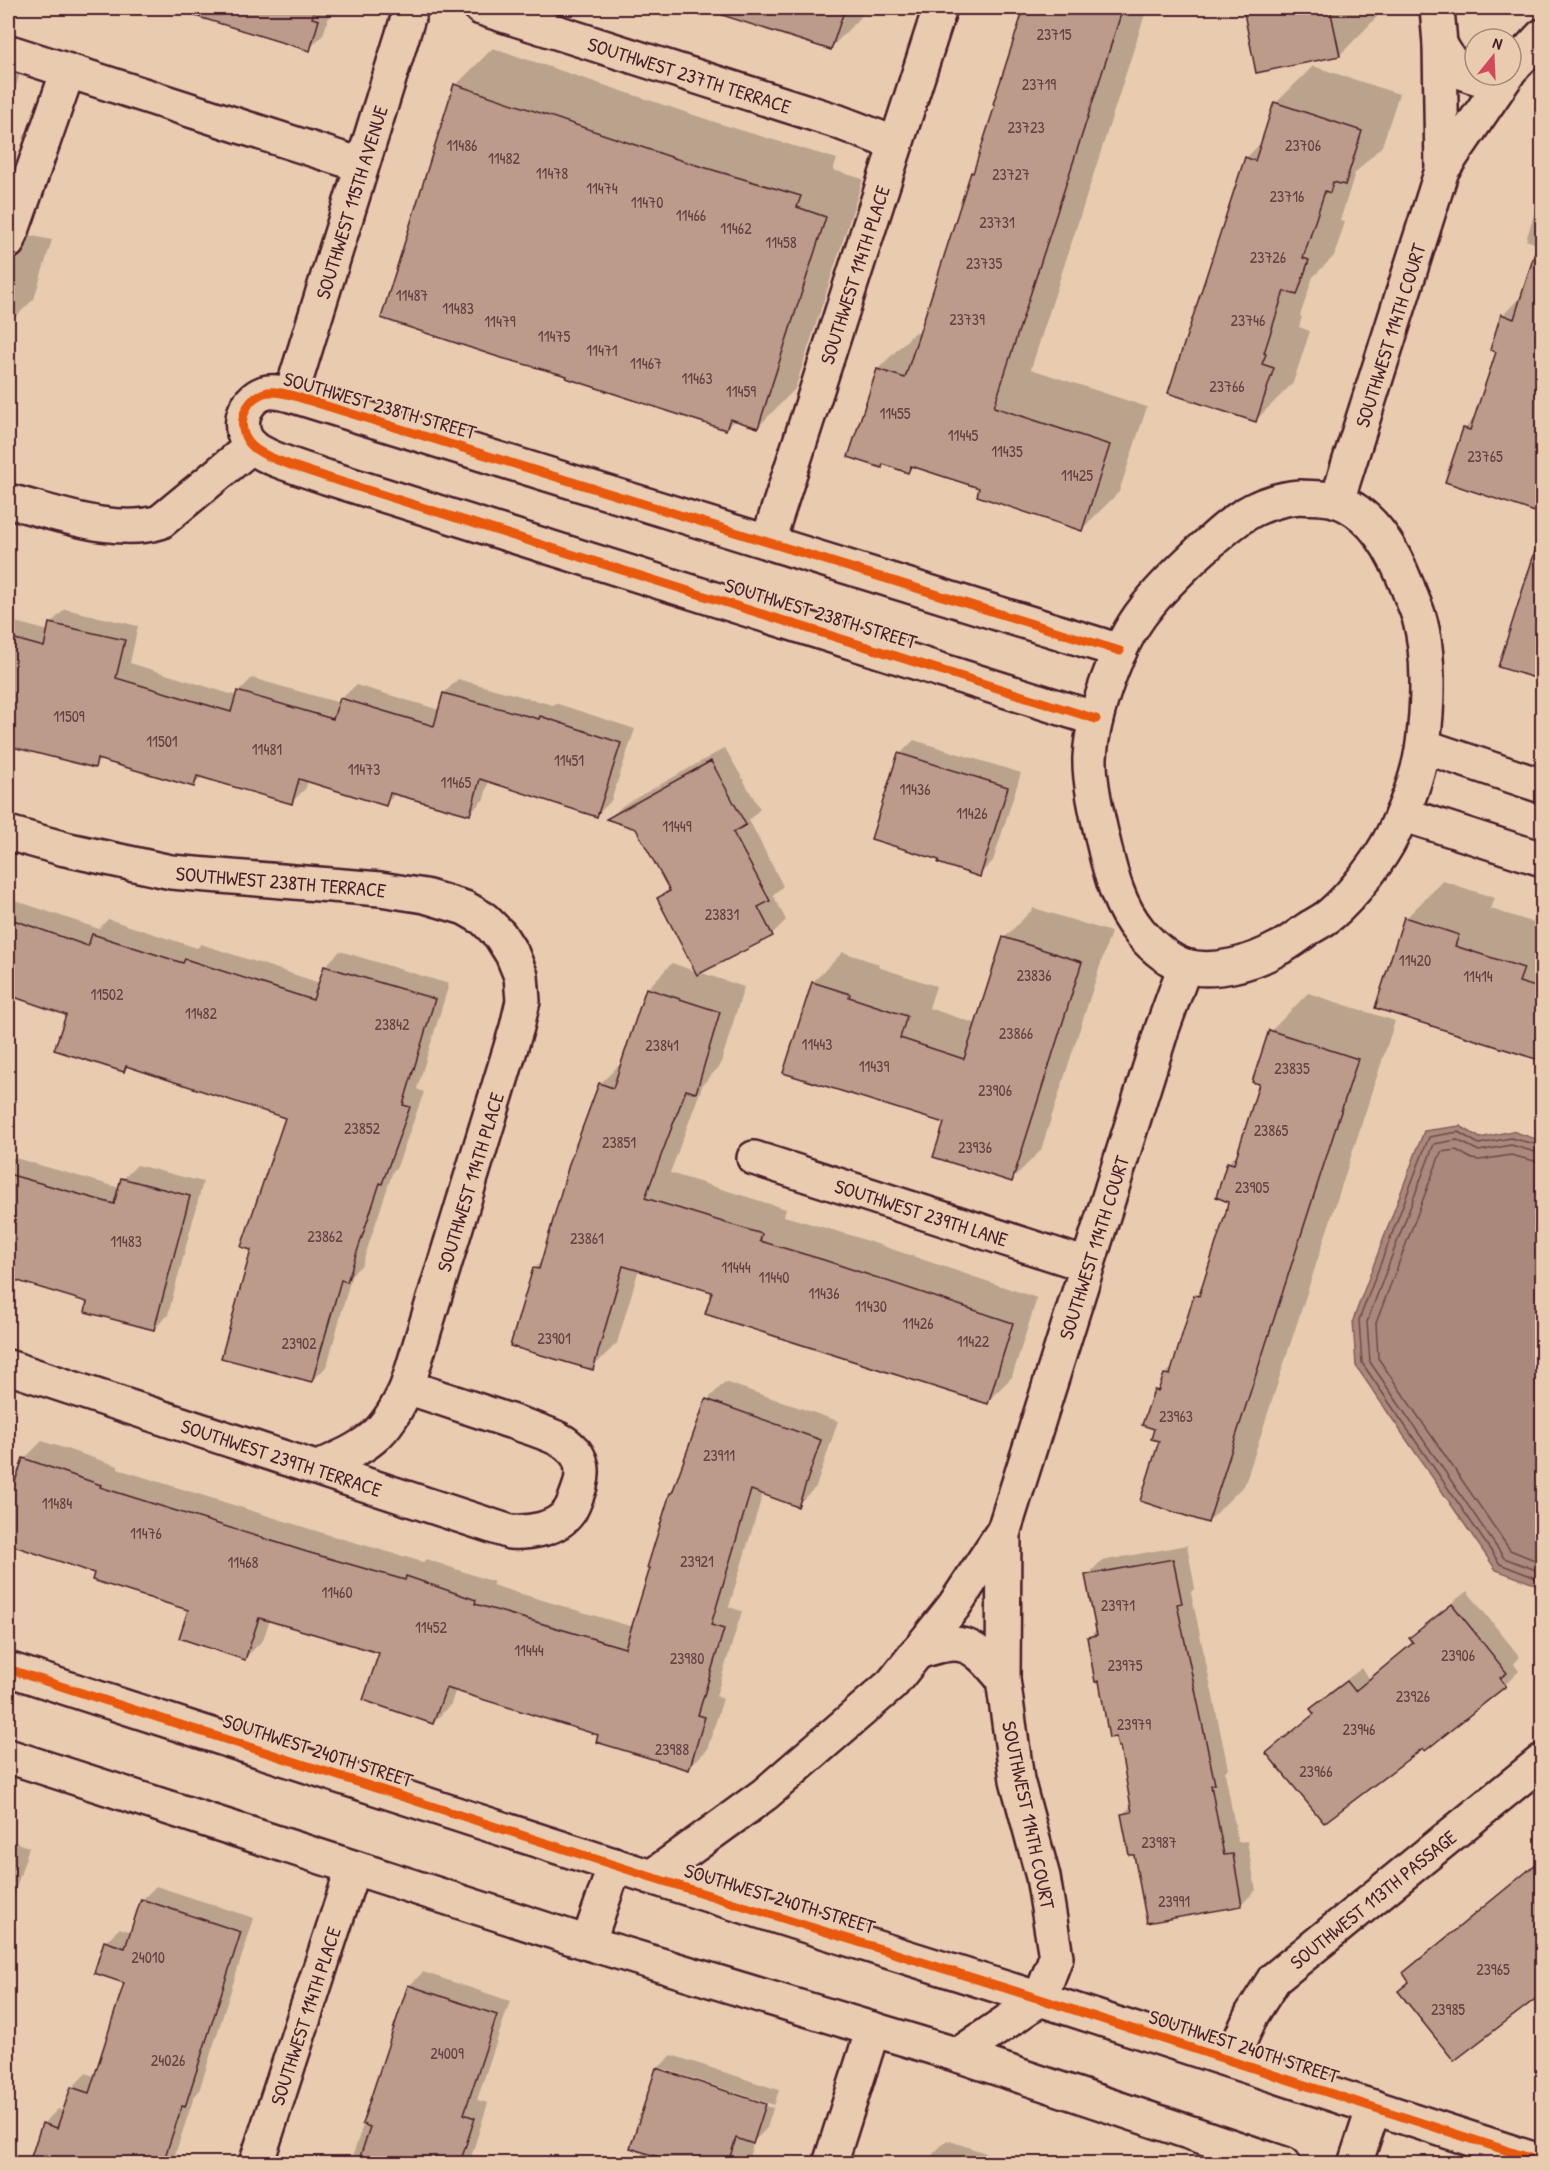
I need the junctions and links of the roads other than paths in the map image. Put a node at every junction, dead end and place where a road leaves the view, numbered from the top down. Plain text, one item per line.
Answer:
1 (411, 8) edge
2 (481, 8) edge
3 (940, 8) edge
4 (1437, 8) edge
5 (1542, 36) edge
6 (1440, 44) junction
7 (13, 53) dead end
8 (1523, 56) edge
9 (68, 71) junction
10 (1463, 73) edge
11 (1497, 87) edge
12 (896, 144) junction
13 (361, 165) junction
14 (1442, 170) junction
15 (8, 242) edge
16 (291, 395) junction
17 (252, 446) junction
18 (8, 501) edge
19 (1337, 501) junction
20 (768, 541) junction
21 (1120, 651) junction
22 (1096, 719) junction
23 (1423, 746) junction
24 (1542, 786) edge
25 (1402, 814) junction
26 (8, 832) edge
27 (1542, 860) edge
28 (1185, 966) junction
29 (521, 976) joint
30 (754, 1158) dead end
31 (1087, 1265) junction
32 (8, 1367) edge
33 (407, 1387) junction
34 (318, 1468) junction
35 (1004, 1530) junction
36 (916, 1653) junction
37 (8, 1669) edge
38 (1003, 1678) junction
39 (8, 1756) edge
40 (1542, 1761) edge
41 (615, 1865) junction
42 (353, 1868) junction
43 (651, 1877) junction
44 (588, 1942) junction
45 (1040, 1999) junction
46 (873, 2029) junction
47 (958, 2055) junction
48 (1231, 2060) junction
49 (1374, 2107) junction
50 (1542, 2162) edge
51 (256, 2163) edge
52 (830, 2163) edge
53 (1284, 2163) edge
54 (1355, 2163) edge

1 - 13 street, SOUTHWEST 115TH AVENUE
2 - 12 street, SOUTHWEST 237TH TERRACE
3 - 12 street, SOUTHWEST 114TH PLACE
4 - 6 street, SOUTHWEST 114TH COURT
5 - 8 street, SOUTHWEST 114TH COURT
6 - 10 street
6 - 14 street, SOUTHWEST 114TH COURT
7 - 9 street
9 - 13 street
9 - 15 street
11 - 14 street, SOUTHWEST 114TH COURT
12 - 20 street, SOUTHWEST 114TH PLACE
13 - 16 street, SOUTHWEST 115TH AVENUE
14 - 19 street, SOUTHWEST 114TH COURT
16 - 17 street, SOUTHWEST 238TH STREET
16 - 20 street, SOUTHWEST 238TH STREET
17 - 18 street
17 - 22 street, SOUTHWEST 238TH STREET
19 - 21 street
19 - 23 street
20 - 21 street, SOUTHWEST 238TH STREET
21 - 22 street
22 - 28 street
23 - 24 street
23 - 25 street
25 - 27 street
25 - 28 street
26 - 29 street, SOUTHWEST 238TH TERRACE
28 - 31 street, SOUTHWEST 114TH COURT
29 - 33 street, SOUTHWEST 114TH PLACE
30 - 31 street, SOUTHWEST 239TH LANE
31 - 35 street, SOUTHWEST 114TH COURT
32 - 34 street, SOUTHWEST 239TH TERRACE
33 - 34 street, SOUTHWEST 114TH PLACE
33 - 34 street, SOUTHWEST 239TH TERRACE
35 - 36 street, SOUTHWEST 114TH COURT
35 - 38 street, SOUTHWEST 114TH COURT
36 - 38 street
36 - 43 street, SOUTHWEST 114TH COURT
37 - 41 street, SOUTHWEST 240TH STREET
38 - 45 street, SOUTHWEST 114TH COURT
39 - 42 street
40 - 48 street, SOUTHWEST 113TH PASSAGE
41 - 43 street, SOUTHWEST 240TH STREET
41 - 44 street
42 - 44 street
42 - 51 street, SOUTHWEST 114TH PLACE
43 - 45 street, SOUTHWEST 240TH STREET
44 - 46 street
45 - 47 street
45 - 48 street, SOUTHWEST 240TH STREET
46 - 47 street
46 - 52 street
47 - 53 street
48 - 49 street, SOUTHWEST 240TH STREET
49 - 50 street, SOUTHWEST 240TH STREET
49 - 54 street

